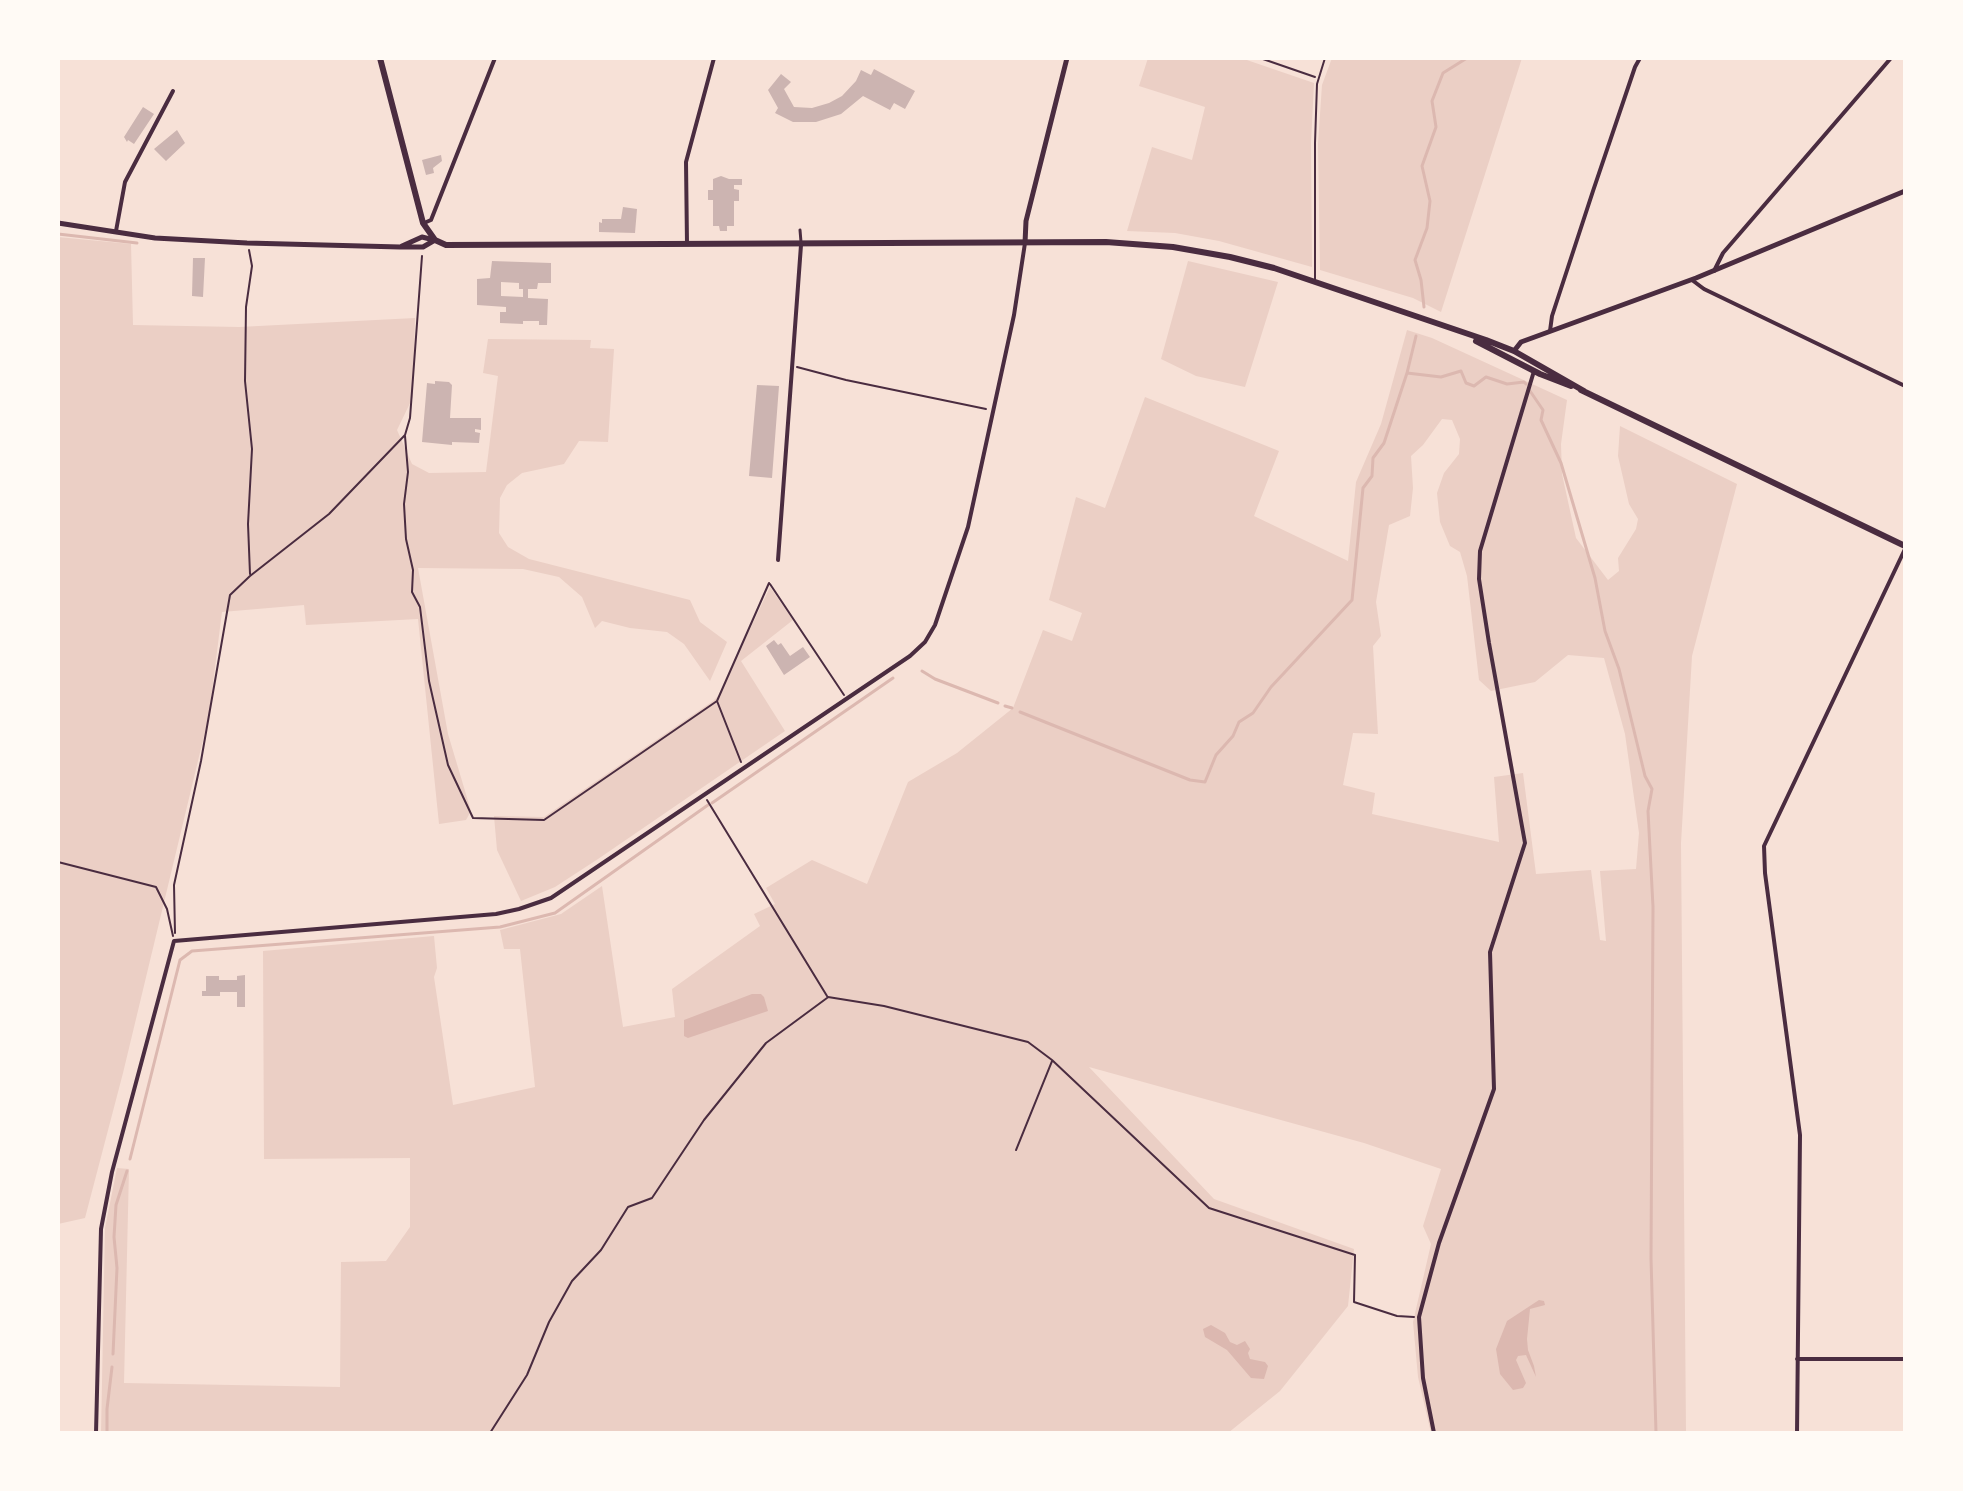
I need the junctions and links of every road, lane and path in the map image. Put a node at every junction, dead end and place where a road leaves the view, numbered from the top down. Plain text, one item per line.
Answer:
1 (380, 58) edge
2 (495, 58) edge
3 (714, 58) edge
4 (1067, 58) edge
5 (1260, 58) edge
6 (1325, 58) edge
7 (1640, 58) edge
8 (1891, 58) edge
9 (1319, 78) junction
10 (173, 91) dead end
11 (1905, 191) edge
12 (427, 221) junction
13 (58, 223) edge
14 (800, 230) dead end
15 (116, 231) junction
16 (435, 240) junction
17 (247, 243) junction
18 (1025, 243) junction
19 (687, 245) junction
20 (801, 245) junction
21 (400, 247) junction
22 (423, 247) junction
23 (1714, 271) junction
24 (1692, 280) junction
25 (1315, 281) junction
26 (1550, 331) junction
27 (1466, 335) junction
28 (1514, 351) junction
29 (792, 365) junction
30 (1535, 367) junction
31 (1905, 386) edge
32 (994, 411) junction
33 (405, 435) junction
34 (1905, 548) edge
35 (778, 560) dead end
36 (250, 576) junction
37 (847, 699) junction
38 (717, 701) junction
39 (744, 769) junction
40 (705, 795) junction
41 (58, 862) edge
42 (174, 941) junction
43 (828, 997) junction
44 (1052, 1060) junction
45 (1016, 1150) dead end
46 (1419, 1317) junction
47 (1797, 1359) junction
48 (1905, 1359) edge
49 (96, 1433) edge
50 (490, 1433) edge
51 (1434, 1433) edge
52 (1797, 1433) edge

1 - 12 main road
2 - 12 street
3 - 19 street
4 - 18 street
5 - 9 path
6 - 9 lane
7 - 26 street
8 - 23 street
9 - 25 lane
10 - 15 street
11 - 23 street
12 - 16 main road
13 - 15 street
14 - 20 street
15 - 17 street
16 - 19 main road
16 - 21 street
16 - 22 street
17 - 21 street
17 - 36 path
18 - 20 main road
18 - 25 main road
18 - 32 street
19 - 20 main road
20 - 29 street
21 - 22 street
22 - 33 path
23 - 24 street
24 - 26 street
24 - 31 street
25 - 27 main road
26 - 28 street
27 - 28 main road
27 - 30 main road
28 - 30 main road
29 - 32 path
29 - 35 street
30 - 34 main road
30 - 46 street
32 - 37 street
33 - 36 path
33 - 38 path
34 - 47 street
36 - 42 path
37 - 38 path
37 - 39 street
38 - 39 path
39 - 40 street
40 - 42 street
40 - 43 path
41 - 42 path
42 - 49 street
43 - 44 path
43 - 50 path
44 - 45 path
44 - 46 path
46 - 51 street
47 - 48 street
47 - 52 street

